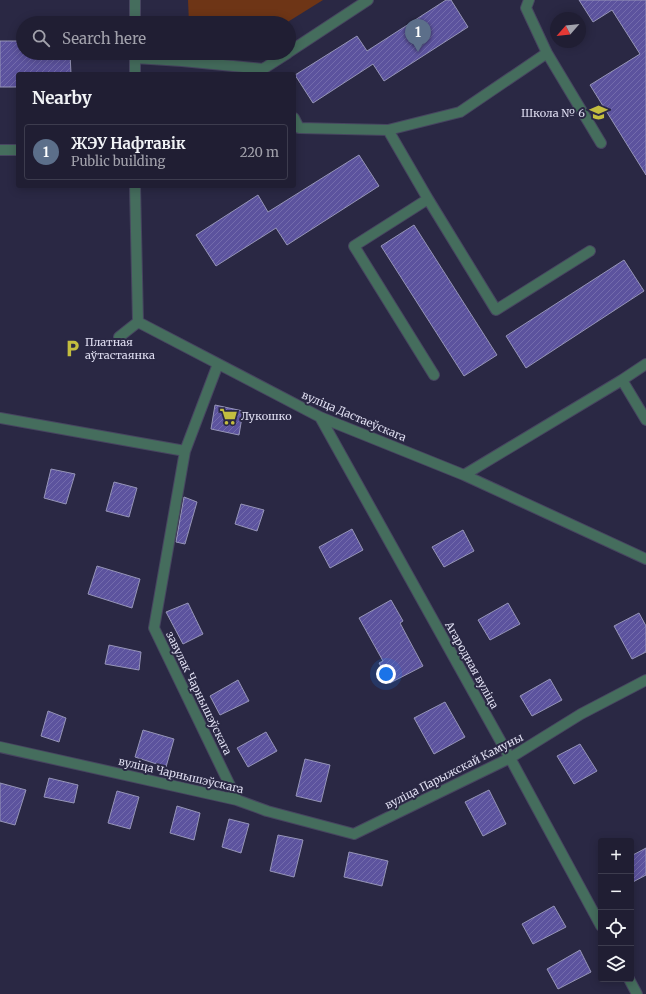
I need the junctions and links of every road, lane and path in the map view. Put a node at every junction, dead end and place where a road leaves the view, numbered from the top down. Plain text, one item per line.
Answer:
1 (135, 0) edge
2 (368, 0) edge
3 (528, 0) edge
4 (135, 16) edge
5 (296, 48) edge
6 (547, 53) junction
7 (135, 60) edge
8 (173, 60) edge
9 (280, 60) edge
10 (135, 72) edge
11 (265, 72) edge
12 (297, 130) edge
13 (388, 130) junction
14 (601, 143) dead end
15 (0, 150) edge
16 (16, 150) edge
17 (135, 188) edge
18 (428, 199) junction
19 (590, 251) dead end
20 (138, 322) junction
21 (119, 337) dead end
22 (218, 364) junction
23 (646, 364) edge
24 (434, 375) dead end
25 (622, 380) junction
26 (320, 417) junction
27 (0, 418) edge
28 (646, 420) edge
29 (185, 451) junction
30 (464, 475) junction
31 (646, 558) edge
32 (646, 680) edge
33 (0, 747) edge
34 (510, 758) junction
35 (237, 800) junction
36 (354, 834) joint
37 (598, 920) edge
38 (631, 982) edge
39 (637, 994) edge

1 - 4 street
2 - 5 street
3 - 6 street
6 - 13 street
6 - 14 street
7 - 10 street
8 - 11 street
9 - 11 street
12 - 13 street
13 - 18 street
15 - 16 street
17 - 20 street
18 - 19 street
18 - 24 street
20 - 21 street
20 - 22 street, вуліца Дастаеўскага
22 - 26 street, вуліца Дастаеўскага
22 - 29 street, завулак Чарнышэўскага
23 - 25 street
25 - 28 street
25 - 30 street
26 - 30 street, вуліца Дастаеўскага
26 - 34 street, Агародная вуліца
27 - 29 street
29 - 35 street, завулак Чарнышэўскага
30 - 31 street, вуліца Дастаеўскага
32 - 34 street, вуліца Парыжскай Камуны
33 - 35 street, вуліца Чарнышэўскага
34 - 36 street, вуліца Парыжскай Камуны
34 - 37 street, Агародная вуліца
35 - 36 street, вуліца Чарнышэўскага
38 - 39 street

